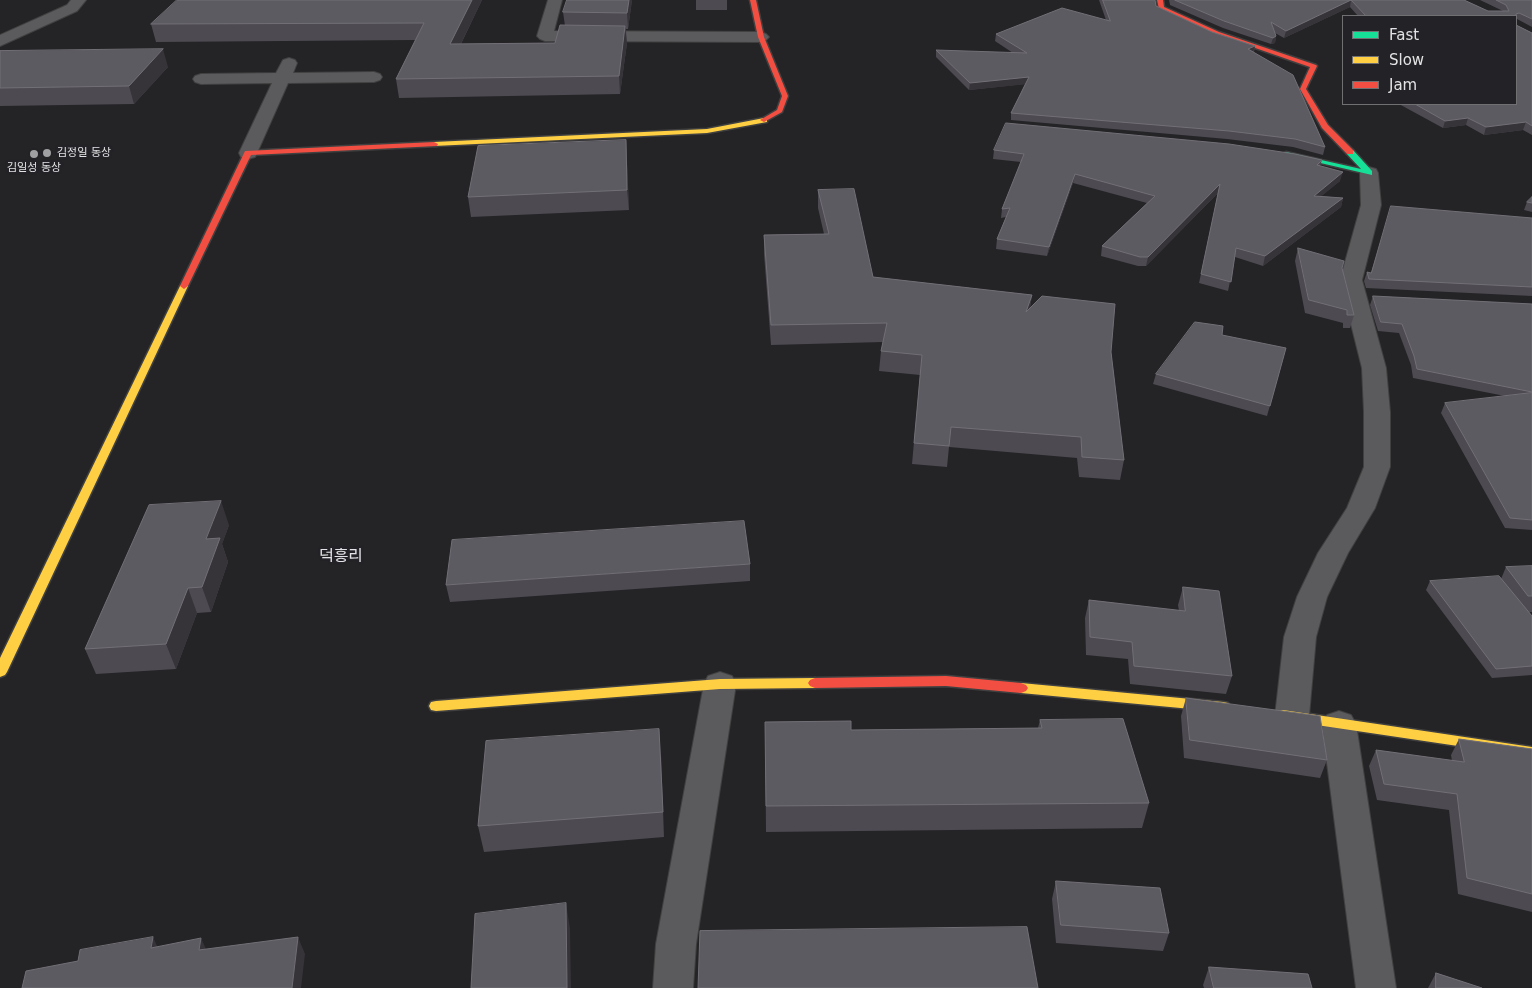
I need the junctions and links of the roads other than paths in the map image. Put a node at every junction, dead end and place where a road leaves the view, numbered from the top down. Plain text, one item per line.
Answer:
1 (79, 0) edge
2 (555, 0) edge
3 (753, 0) edge
4 (1160, 0) edge
5 (760, 37) junction
6 (0, 40) edge
7 (286, 70) junction
8 (374, 77) dead end
9 (201, 79) dead end
10 (248, 152) junction
11 (1274, 152) edge
12 (1369, 172) junction
13 (0, 672) edge
14 (720, 684) junction
15 (436, 706) dead end
16 (1235, 709) edge
17 (1282, 714) joint
18 (1339, 724) junction
19 (1532, 752) edge
20 (673, 988) edge
21 (1376, 988) edge

1 - 6 street
2 - 5 street
3 - 5 street
4 - 12 street
5 - 10 street
7 - 8 street
7 - 9 street
7 - 10 street
10 - 13 street
11 - 12 street
12 - 17 street
14 - 15 street
14 - 16 street
14 - 20 street
17 - 18 street
18 - 19 street
18 - 21 street

